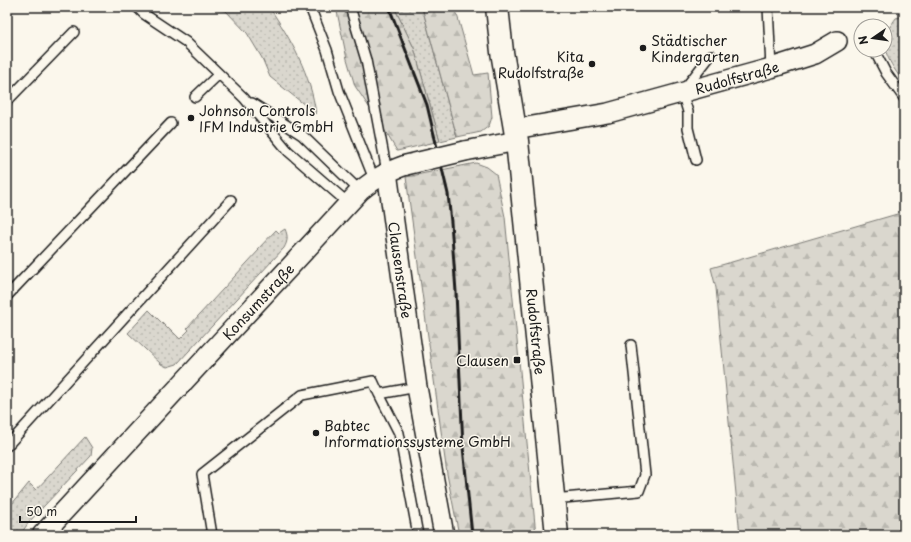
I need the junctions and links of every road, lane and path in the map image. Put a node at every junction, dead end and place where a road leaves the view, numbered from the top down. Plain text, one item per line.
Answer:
1 (137, 7) edge
2 (310, 7) edge
3 (350, 7) edge
4 (497, 7) edge
5 (768, 7) edge
6 (74, 32) dead end
7 (837, 41) dead end
8 (711, 55) dead end
9 (878, 58) edge
10 (771, 68) junction
11 (219, 74) junction
12 (682, 92) junction
13 (195, 97) dead end
14 (244, 98) junction
15 (904, 98) edge
16 (7, 101) edge
17 (171, 123) dead end
18 (516, 135) junction
19 (696, 160) dead end
20 (380, 176) junction
21 (354, 197) junction
22 (231, 200) dead end
23 (7, 296) edge
24 (631, 345) dead end
25 (417, 387) junction
26 (379, 394) junction
27 (7, 446) edge
28 (553, 499) junction
29 (42, 535) edge
30 (212, 535) edge
31 (418, 535) edge
32 (444, 535) edge
33 (557, 535) edge

1 - 11 lane
2 - 20 lane
3 - 20 lane, Clausenstraße
4 - 18 street, Rudolfstraße
5 - 10 lane
6 - 16 lane
7 - 10 street, Rudolfstraße
8 - 12 lane
9 - 15 lane
10 - 12 street, Rudolfstraße
11 - 13 lane
11 - 14 lane
12 - 18 street, Rudolfstraße
12 - 19 lane
14 - 21 lane
14 - 21 lane
17 - 23 lane
18 - 20 street, Konsumstraße, bridge
18 - 28 street, Rudolfstraße
20 - 21 street, Konsumstraße
20 - 25 street, Clausenstraße
21 - 29 street, Konsumstraße
22 - 27 lane
24 - 28 lane
25 - 26 lane
25 - 32 street, Clausenstraße
26 - 30 lane
26 - 31 lane
28 - 33 street, Rudolfstraße

